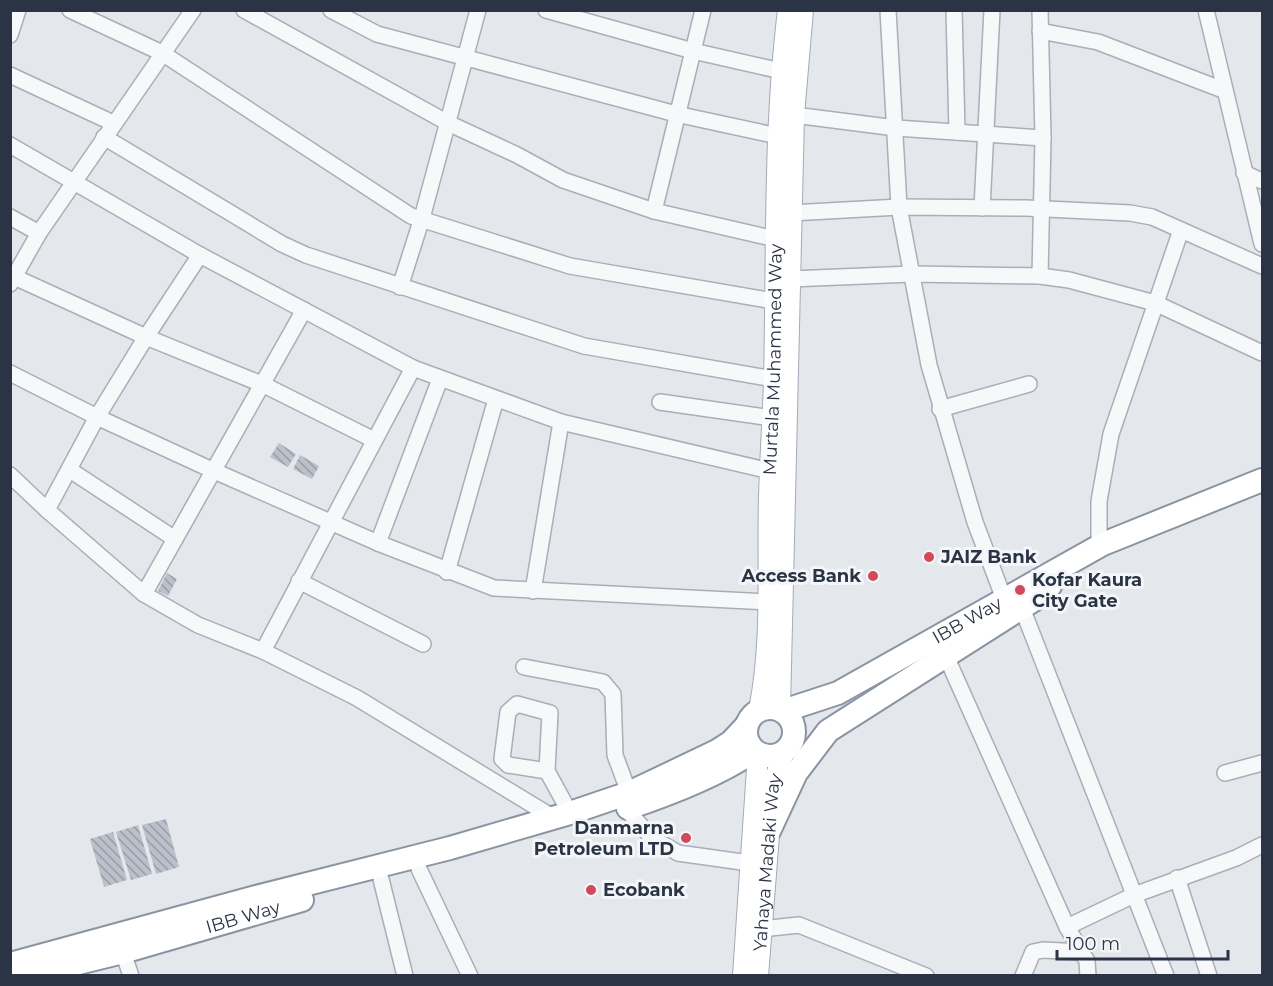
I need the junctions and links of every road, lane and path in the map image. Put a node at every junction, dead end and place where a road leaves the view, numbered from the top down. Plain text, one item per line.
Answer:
1 (18, 10) edge
2 (70, 10) edge
3 (193, 10) edge
4 (244, 10) edge
5 (331, 10) edge
6 (478, 10) edge
7 (546, 10) edge
8 (703, 10) edge
9 (788, 10) edge
10 (803, 10) edge
11 (888, 10) edge
12 (954, 10) edge
13 (992, 10) edge
14 (1040, 10) edge
15 (1206, 10) edge
16 (1040, 31) junction
17 (10, 34) edge
18 (693, 51) junction
19 (162, 53) junction
20 (466, 58) junction
21 (781, 71) junction
22 (10, 75) edge
23 (1223, 90) junction
24 (676, 114) junction
25 (794, 115) junction
26 (113, 123) junction
27 (448, 123) junction
28 (896, 128) junction
29 (957, 132) junction
30 (777, 136) junction
31 (987, 136) junction
32 (104, 137) junction
33 (1042, 138) junction
34 (10, 145) edge
35 (1244, 173) junction
36 (1263, 180) edge
37 (74, 182) junction
38 (898, 207) junction
39 (982, 208) junction
40 (1040, 208) junction
41 (654, 211) junction
42 (791, 213) junction
43 (10, 217) edge
44 (422, 218) junction
45 (1181, 230) junction
46 (39, 233) junction
47 (782, 241) junction
48 (1263, 244) edge
49 (200, 255) junction
50 (1263, 266) edge
51 (912, 274) junction
52 (1040, 276) junction
53 (12, 279) edge
54 (790, 279) junction
55 (400, 287) junction
56 (773, 301) junction
57 (1155, 303) junction
58 (304, 310) junction
59 (146, 337) junction
60 (1263, 353) edge
61 (413, 368) junction
62 (10, 373) edge
63 (440, 379) junction
64 (774, 379) junction
65 (1029, 384) dead end
66 (264, 385) junction
67 (496, 399) junction
68 (660, 402) dead end
69 (940, 409) junction
70 (97, 417) junction
71 (772, 418) junction
72 (561, 422) junction
73 (374, 440) junction
74 (70, 470) junction
75 (212, 470) junction
76 (770, 471) junction
77 (10, 475) edge
78 (1263, 480) edge
79 (47, 510) junction
80 (332, 522) junction
81 (175, 539) junction
82 (378, 543) junction
83 (1099, 546) junction
84 (447, 572) junction
85 (299, 581) junction
86 (533, 591) junction
87 (144, 594) junction
88 (767, 602) junction
89 (1013, 603) junction
90 (423, 644) dead end
91 (263, 651) junction
92 (946, 656) junction
93 (524, 667) dead end
94 (838, 693) junction
95 (767, 714) junction
96 (790, 742) junction
97 (756, 752) junction
98 (1263, 763) edge
99 (547, 771) junction
100 (1225, 773) dead end
101 (628, 801) junction
102 (562, 815) junction
103 (769, 831) junction
104 (514, 838) junction
105 (1263, 845) edge
106 (455, 853) junction
107 (749, 863) junction
108 (419, 869) junction
109 (1177, 878) junction
110 (381, 879) junction
111 (1134, 895) junction
112 (1067, 927) junction
113 (761, 929) junction
114 (123, 952) junction
115 (1082, 952) junction
116 (10, 964) edge
117 (33, 968) edge
118 (131, 975) edge
119 (405, 975) edge
120 (470, 975) edge
121 (743, 975) edge
122 (758, 975) edge
123 (926, 975) edge
124 (1023, 975) edge
125 (1088, 975) edge
126 (1166, 975) edge
127 (1209, 975) edge

1 - 17 street
2 - 19 street
3 - 19 street
4 - 27 street
5 - 20 street
6 - 20 street
7 - 18 street
8 - 18 street
9 - 21 main road, Murtala Muhammed Way
10 - 25 main road, Murtala Muhammed Way
11 - 28 street
12 - 29 street
13 - 31 street
14 - 16 street
15 - 23 street
16 - 23 street
16 - 33 street
18 - 21 street
18 - 24 street
19 - 26 street
19 - 44 street
20 - 24 street
20 - 27 street
21 - 30 main road, Murtala Muhammed Way
22 - 26 street
23 - 35 street
24 - 30 street
24 - 41 street
25 - 28 street
25 - 42 main road, Murtala Muhammed Way
26 - 32 street
27 - 41 street
27 - 44 street
28 - 29 street
28 - 38 street
29 - 31 street
30 - 47 main road, Murtala Muhammed Way
31 - 33 street
31 - 39 street
32 - 37 street
32 - 55 street
33 - 40 street
34 - 37 street
35 - 36 street
35 - 48 street
37 - 46 street
37 - 49 street
38 - 39 street
38 - 42 street
38 - 51 street
39 - 40 street
40 - 45 street
40 - 52 street
41 - 47 street
42 - 47 main road, Murtala Muhammed Way
43 - 46 street
44 - 55 street
44 - 56 street
45 - 50 street
45 - 57 street
46 - 53 street
47 - 54 main road, Murtala Muhammed Way
47 - 56 main road, Murtala Muhammed Way
49 - 58 street
49 - 59 street
51 - 52 street
51 - 54 street
51 - 69 street
52 - 57 street
53 - 59 street
54 - 95 main road, Murtala Muhammed Way
55 - 64 street
56 - 64 main road, Murtala Muhammed Way
57 - 60 street
57 - 83 street
58 - 61 street
58 - 66 street
59 - 66 street
59 - 70 street
61 - 63 street
61 - 73 street
62 - 70 street
63 - 67 street
63 - 82 street
64 - 71 main road, Murtala Muhammed Way
65 - 69 street
66 - 73 street
66 - 75 street
67 - 72 street
67 - 84 street
68 - 71 street
69 - 89 street
70 - 74 street
70 - 75 street
71 - 76 main road, Murtala Muhammed Way
72 - 76 street
72 - 86 street
73 - 80 street
74 - 79 street
74 - 81 street
75 - 80 street
75 - 81 street
76 - 88 main road, Murtala Muhammed Way
77 - 79 street
78 - 83 highway, IBB Way
79 - 87 street
80 - 82 street
80 - 85 street
81 - 87 street
82 - 84 street
83 - 89 highway, IBB Way
84 - 86 street
85 - 90 street
85 - 91 street
86 - 88 street
87 - 91 street
88 - 95 main road, Murtala Muhammed Way
89 - 92 highway
89 - 94 highway, IBB Way
89 - 111 street
91 - 102 street
92 - 103 highway
92 - 112 street
93 - 101 street
94 - 95 highway, IBB Way
94 - 96 highway, IBB Way
95 - 96 highway
95 - 97 highway
95 - 101 highway
96 - 97 highway
96 - 103 main road, Yahaya Madaki Way
97 - 101 highway
97 - 107 main road, Yahaya Madaki Way
98 - 100 street
99 - 99 street
99 - 102 street
101 - 102 highway
101 - 104 highway
101 - 107 street
102 - 104 highway
103 - 113 main road, Yahaya Madaki Way
104 - 106 highway
105 - 109 street
106 - 108 highway, IBB Way
106 - 117 highway
107 - 121 main road, Yahaya Madaki Way
108 - 110 highway, IBB Way
108 - 120 street
109 - 111 street
109 - 127 street
110 - 114 highway, IBB Way
110 - 119 street
111 - 112 street
111 - 126 street
112 - 115 street
113 - 122 main road, Yahaya Madaki Way
113 - 123 street
114 - 117 highway, IBB Way
114 - 118 street
115 - 124 street
115 - 125 street
116 - 117 highway

